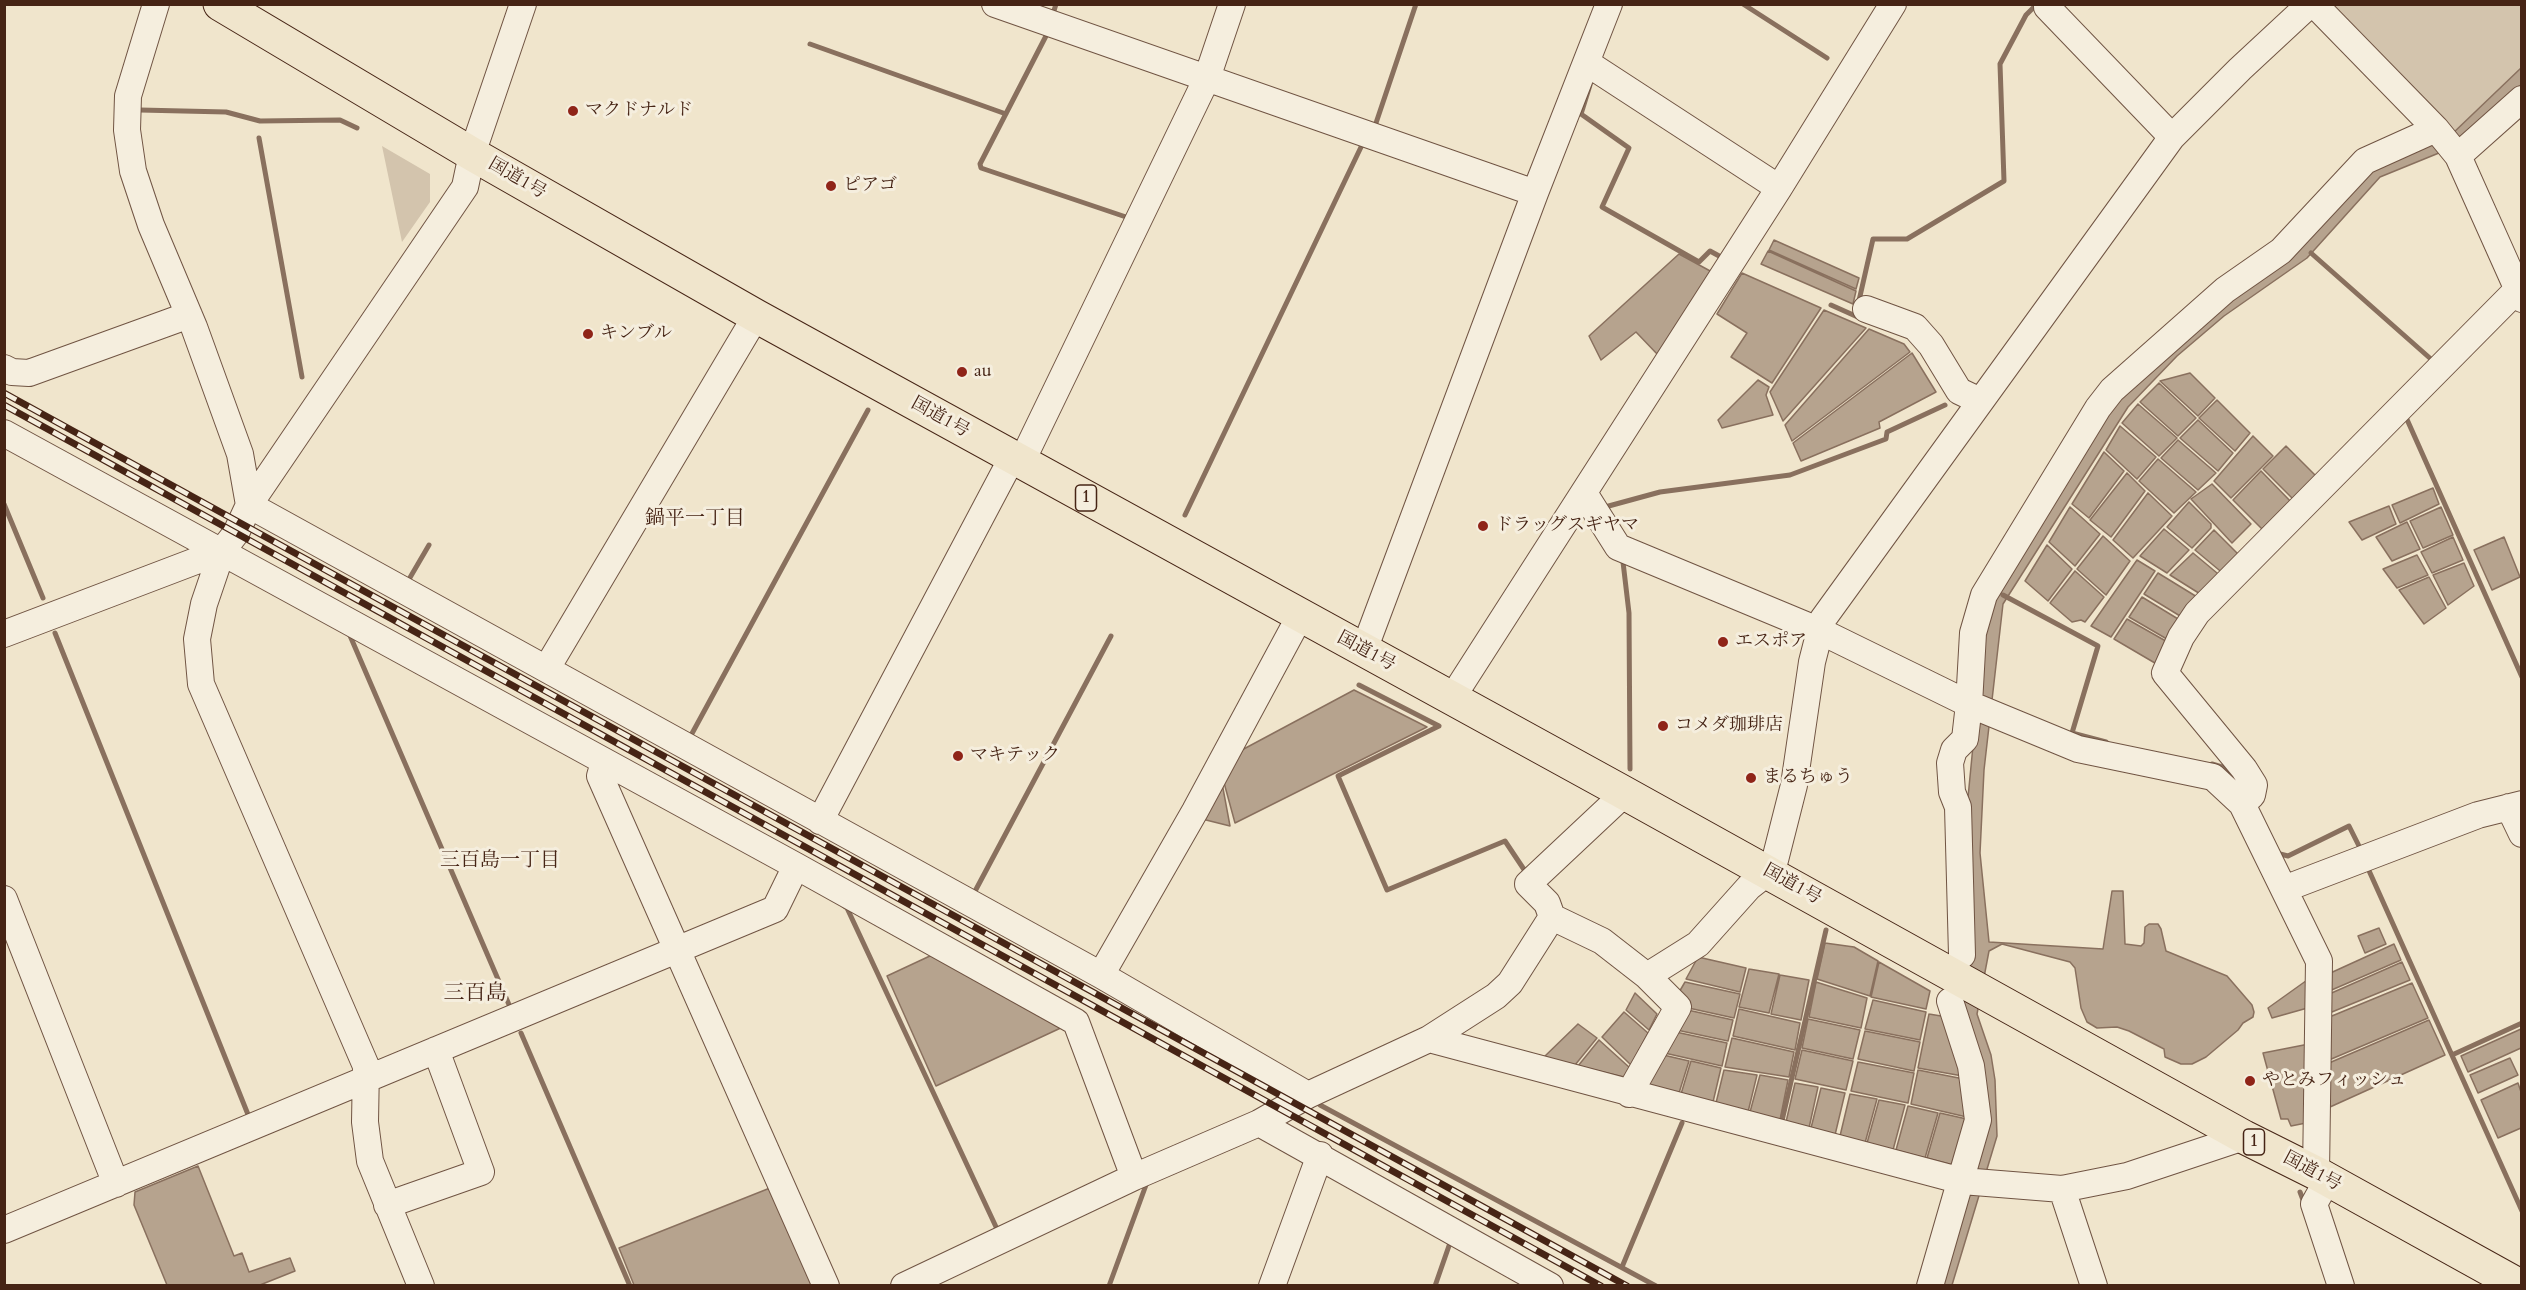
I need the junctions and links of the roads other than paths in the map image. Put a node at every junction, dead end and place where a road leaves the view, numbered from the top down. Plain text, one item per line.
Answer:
1 (156, 4) edge
2 (220, 4) edge
3 (524, 4) edge
4 (995, 4) edge
5 (1232, 4) edge
6 (1609, 4) edge
7 (1893, 4) edge
8 (2312, 4) edge
9 (2048, 7) dead end
10 (1587, 63) junction
11 (1207, 78) junction
12 (2522, 99) edge
13 (2436, 129) junction
14 (2172, 137) junction
15 (472, 154) junction
16 (2458, 156) junction
17 (1779, 188) junction
18 (1535, 193) junction
19 (2519, 294) edge
20 (1866, 309) dead end
21 (189, 315) junction
22 (756, 316) junction
23 (4, 368) edge
24 (1980, 401) junction
25 (4, 433) edge
26 (1017, 460) junction
27 (1584, 493) junction
28 (249, 505) junction
29 (222, 551) junction
30 (1300, 616) junction
31 (1820, 631) junction
32 (4, 634) edge
33 (1364, 651) junction
34 (547, 668) junction
35 (1452, 698) junction
36 (1969, 704) junction
37 (604, 762) junction
38 (1625, 793) junction
39 (2242, 804) junction
40 (2515, 806) edge
41 (820, 821) junction
42 (2522, 834) edge
43 (796, 866) junction
44 (1768, 872) junction
45 (2284, 889) junction
46 (4, 899) edge
47 (1552, 917) junction
48 (675, 949) junction
49 (1101, 975) junction
50 (1647, 976) junction
51 (1957, 978) junction
52 (1429, 1039) junction
53 (436, 1050) junction
54 (368, 1079) junction
55 (1629, 1094) junction
56 (1308, 1095) junction
57 (1259, 1123) junction
58 (2244, 1137) junction
59 (1320, 1155) junction
60 (2322, 1176) junction
61 (1134, 1177) junction
62 (1962, 1181) junction
63 (116, 1184) junction
64 (2062, 1189) junction
65 (387, 1205) junction
66 (4, 1230) edge
67 (957, 1260) junction
68 (421, 1286) edge
69 (826, 1286) edge
70 (904, 1286) edge
71 (948, 1286) edge
72 (1272, 1286) edge
73 (1550, 1286) edge
74 (1930, 1286) edge
75 (2094, 1286) edge
76 (2341, 1286) edge
77 (2520, 1286) edge

1 - 21 street
2 - 15 highway, 国道1号 / 1
3 - 15 street
4 - 11 street
5 - 11 street
6 - 10 street
7 - 17 street
8 - 13 street
8 - 14 street
9 - 14 street
10 - 17 street
10 - 18 street
11 - 18 street
11 - 26 street
12 - 16 street
13 - 16 street
13 - 36 street
14 - 24 street
15 - 22 highway, 国道1号 / 1
15 - 28 street
16 - 19 street
17 - 27 street
18 - 33 street
19 - 39 street
20 - 24 street
21 - 23 street
21 - 28 street
22 - 26 highway, 国道1号 / 1
22 - 34 street
24 - 31 street
25 - 29 street
26 - 30 highway, 国道1号 / 1
26 - 41 street
27 - 31 street
27 - 35 street
28 - 29 street
28 - 34 street
29 - 32 street
29 - 37 street
29 - 54 street
30 - 33 highway, 国道1号 / 1
30 - 49 street
31 - 36 street
31 - 44 street
33 - 35 highway, 国道1号 / 1
34 - 41 street
35 - 38 highway, 国道1号 / 1
36 - 39 street
36 - 51 street
37 - 43 street
37 - 48 street
38 - 44 highway, 国道1号 / 1
38 - 47 street
39 - 45 street
40 - 42 street
40 - 45 street
41 - 49 street
43 - 48 street
43 - 61 street
44 - 50 street
44 - 51 highway, 国道1号 / 1
45 - 60 street
46 - 63 street
47 - 50 street
47 - 52 street
48 - 53 street
48 - 69 street
49 - 56 street
50 - 55 street
51 - 58 highway, 国道1号 / 1
51 - 62 street
52 - 55 street
52 - 56 street
53 - 54 street
53 - 65 street
54 - 63 street
54 - 65 street
55 - 62 street
56 - 57 street
57 - 59 street
57 - 61 street
58 - 60 highway, 国道1号 / 1
58 - 64 street
59 - 72 street
59 - 73 street
60 - 76 street
60 - 77 highway, 国道1号 / 1
61 - 67 street
62 - 64 street
62 - 74 street
63 - 66 street
64 - 75 street
65 - 68 street
67 - 70 street
67 - 71 street

